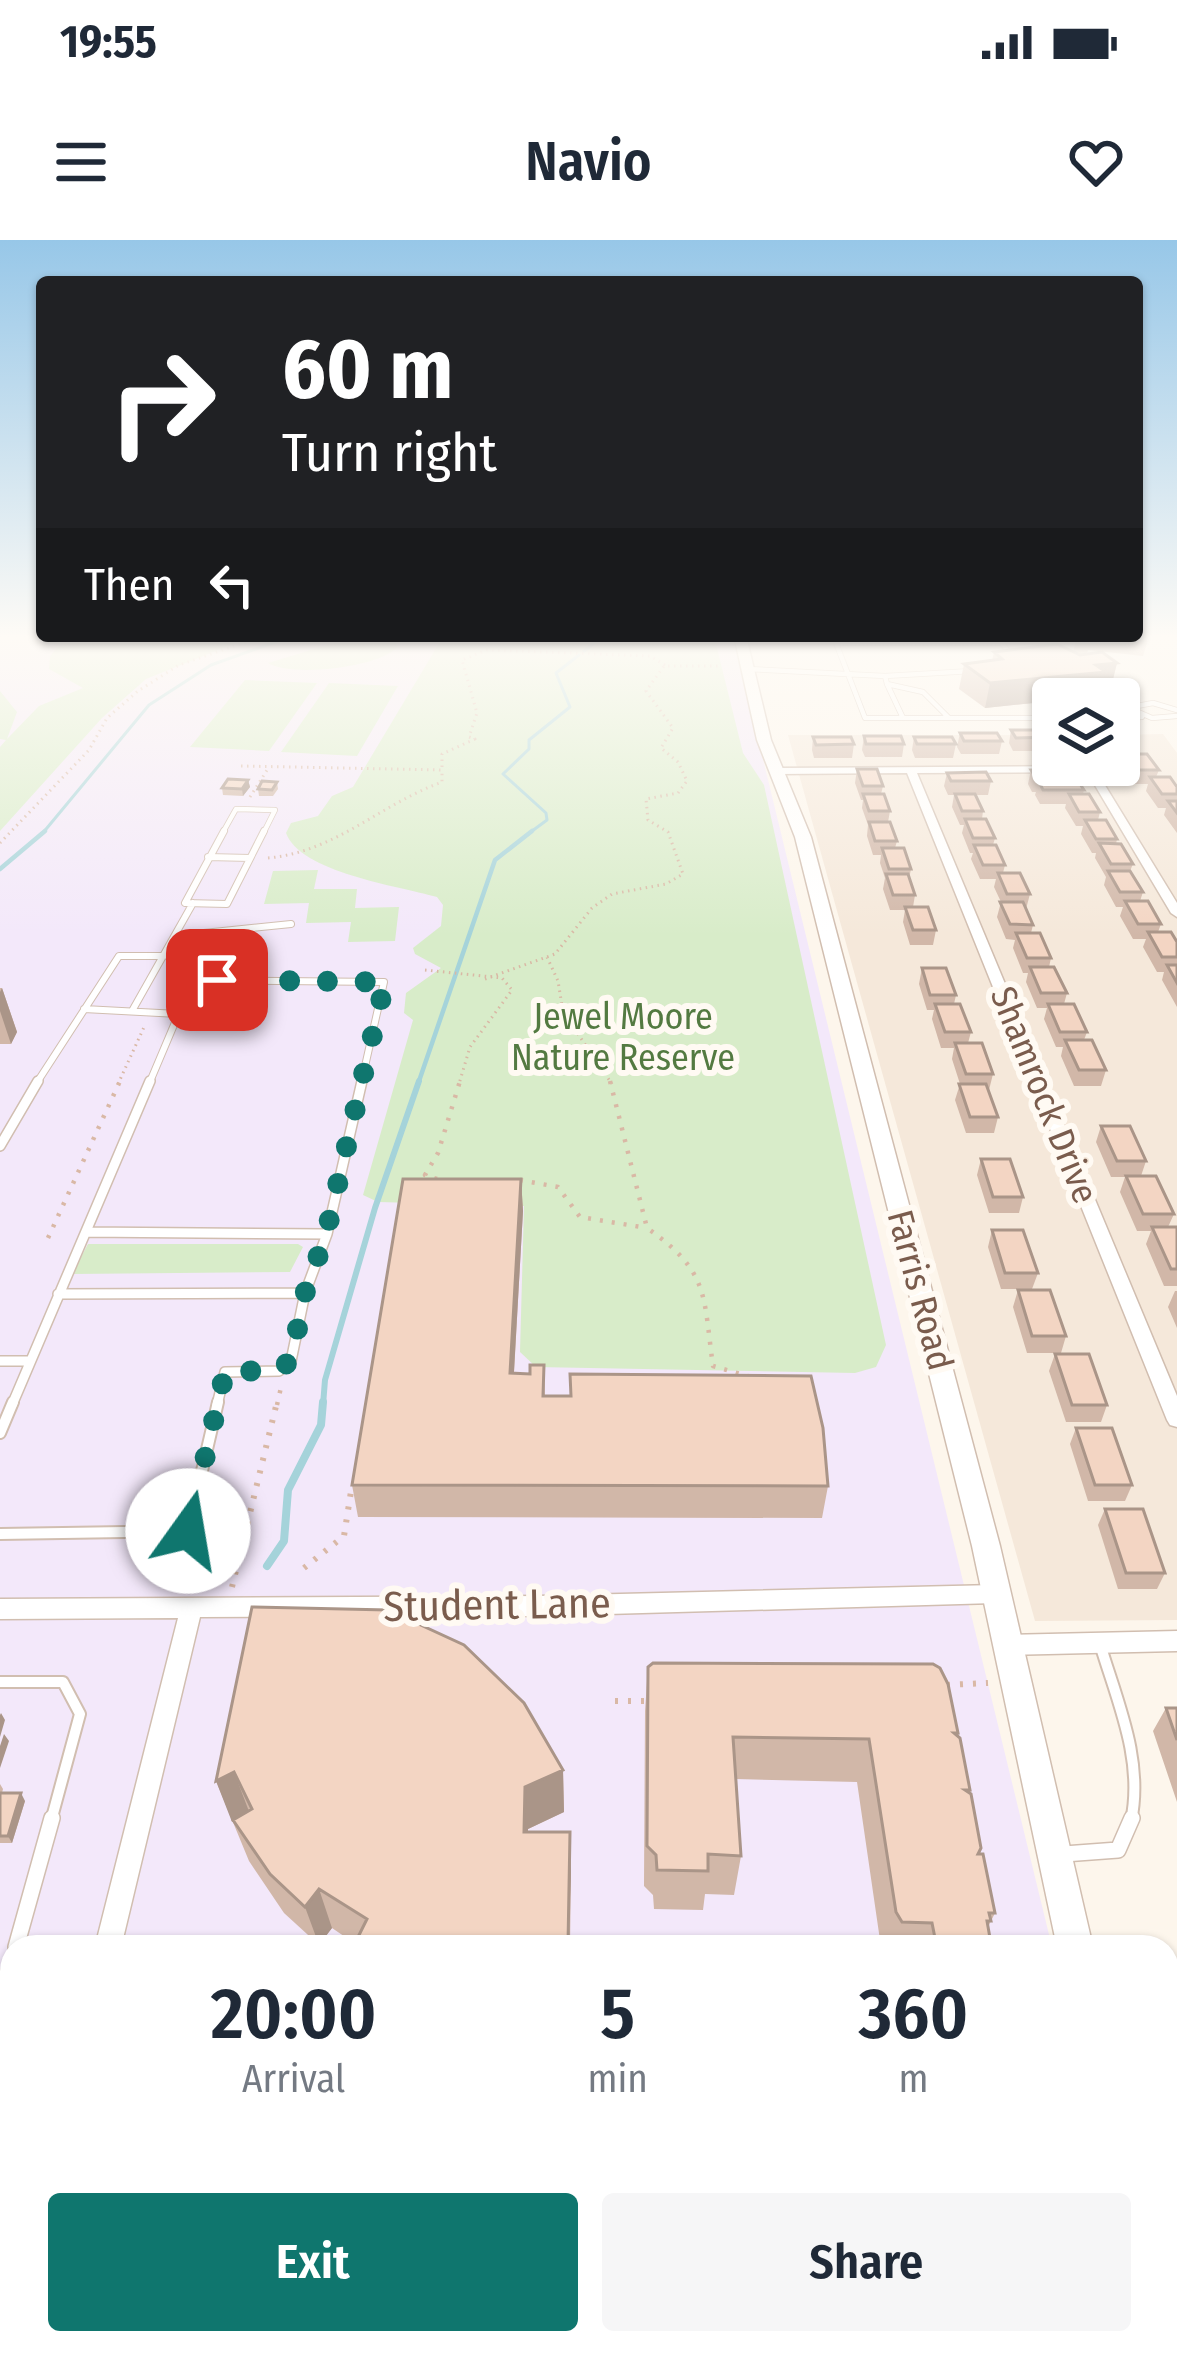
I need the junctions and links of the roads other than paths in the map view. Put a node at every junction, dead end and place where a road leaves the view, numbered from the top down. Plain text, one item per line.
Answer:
1 (767, 739) edge
2 (777, 771) junction
3 (911, 771) junction
4 (208, 857) junction
5 (250, 858) junction
6 (194, 903) junction
7 (1177, 913) edge
8 (291, 924) dead end
9 (175, 937) junction
10 (164, 956) junction
11 (84, 1009) junction
12 (132, 1011) junction
13 (178, 1014) junction
14 (0, 1146) edge
15 (86, 1232) junction
16 (326, 1234) junction
17 (305, 1293) junction
18 (58, 1294) junction
19 (28, 1360) junction
20 (0, 1361) edge
21 (1177, 1420) edge
22 (0, 1433) edge
23 (0, 1534) edge
24 (995, 1594) junction
25 (192, 1606) junction
26 (0, 1609) edge
27 (1177, 1641) edge
28 (1100, 1644) junction
29 (1005, 1645) junction
30 (0, 1682) edge
31 (1053, 1854) junction
32 (19, 1935) edge
33 (111, 1935) edge
34 (1073, 1935) edge

1 - 2 street, Farris Road
2 - 3 street
2 - 24 street, Farris Road
3 - 7 street
3 - 21 street, Shamrock Drive
4 - 5 lane
4 - 5 lane
4 - 6 lane
5 - 6 lane
6 - 9 lane
8 - 9 lane
9 - 10 lane
10 - 11 lane
10 - 12 lane
11 - 12 lane
11 - 14 lane
12 - 13 lane
13 - 15 lane
13 - 16 lane
15 - 16 lane
15 - 18 lane
16 - 17 lane
17 - 18 lane
17 - 23 lane
18 - 19 lane
19 - 20 lane
19 - 22 lane
24 - 25 street, Student Lane
24 - 29 street, Farris Road
25 - 26 street, Student Lane
25 - 33 street
27 - 28 street
28 - 29 street
28 - 31 lane
29 - 31 street, Farris Road
30 - 32 lane
31 - 34 street, Farris Road

